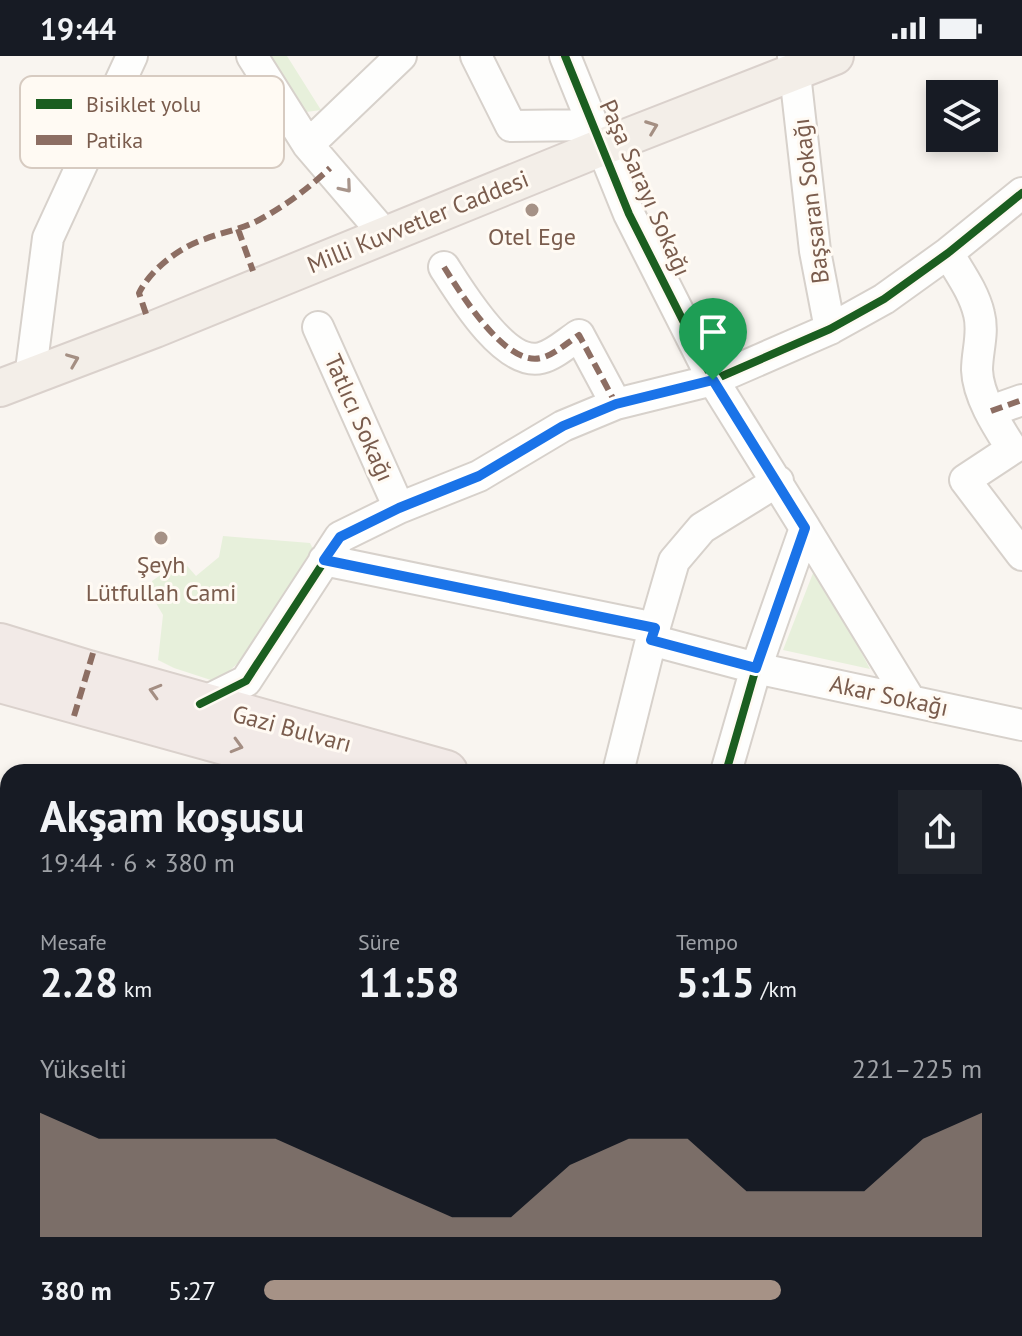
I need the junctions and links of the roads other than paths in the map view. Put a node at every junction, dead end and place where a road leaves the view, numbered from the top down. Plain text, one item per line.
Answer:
1 (132, 56) edge
2 (252, 56) edge
3 (401, 56) edge
4 (476, 56) edge
5 (565, 56) edge
6 (835, 56) edge
7 (794, 64) edge
8 (123, 76) edge
9 (265, 76) edge
10 (284, 107) edge
11 (598, 136) junction
12 (308, 145) junction
13 (80, 168) edge
14 (1019, 203) edge
15 (386, 236) junction
16 (948, 253) junction
17 (444, 267) dead end
18 (318, 327) dead end
19 (830, 329) junction
20 (713, 380) junction
21 (15, 383) edge
22 (1022, 400) edge
23 (616, 404) junction
24 (991, 411) junction
25 (778, 481) junction
26 (399, 508) junction
27 (805, 528) junction
28 (1022, 555) edge
29 (324, 560) junction
30 (653, 634) junction
31 (0, 645) edge
32 (756, 668) junction
33 (0, 681) edge
34 (910, 700) junction
35 (200, 704) junction
36 (1022, 725) edge
37 (300, 764) edge
38 (417, 764) edge
39 (620, 764) edge
40 (728, 764) edge

1 - 8 street
2 - 9 street
3 - 12 street
4 - 11 street
5 - 11 street, Paşa Sarayı Sokağı
6 - 7 main road, Milli Kuvvetler Caddesi
11 -> 7 main road, Milli Kuvvetler Caddesi
7 - 19 street, Başsaran Sokağı
10 - 12 street
11 - 15 main road, Milli Kuvvetler Caddesi
11 - 20 street, Paşa Sarayı Sokağı
12 -> 15 street
13 - 21 street
14 - 16 street
21 -> 15 main road, Milli Kuvvetler Caddesi
16 - 19 street
16 - 24 street
17 - 23 street
18 - 26 street, Tatlıcı Sokağı
19 - 20 street
20 - 23 street
20 - 25 street, Paşa Sarayı Sokağı
22 - 24 street
23 - 26 street
24 - 28 street
25 - 27 street, Paşa Sarayı Sokağı
25 - 30 street
26 - 29 street
27 - 32 street
27 - 34 street, Paşa Sarayı Sokağı
29 - 30 street, Akar Sokağı
29 - 35 street
30 - 32 street, Akar Sokağı
30 - 39 street
35 -> 31 highway, Gazi Bulvarı
32 - 34 street, Akar Sokağı
32 - 40 street
33 -> 37 highway, Gazi Bulvarı
34 - 36 street, Akar Sokağı
35 - 38 highway, Gazi Bulvarı

